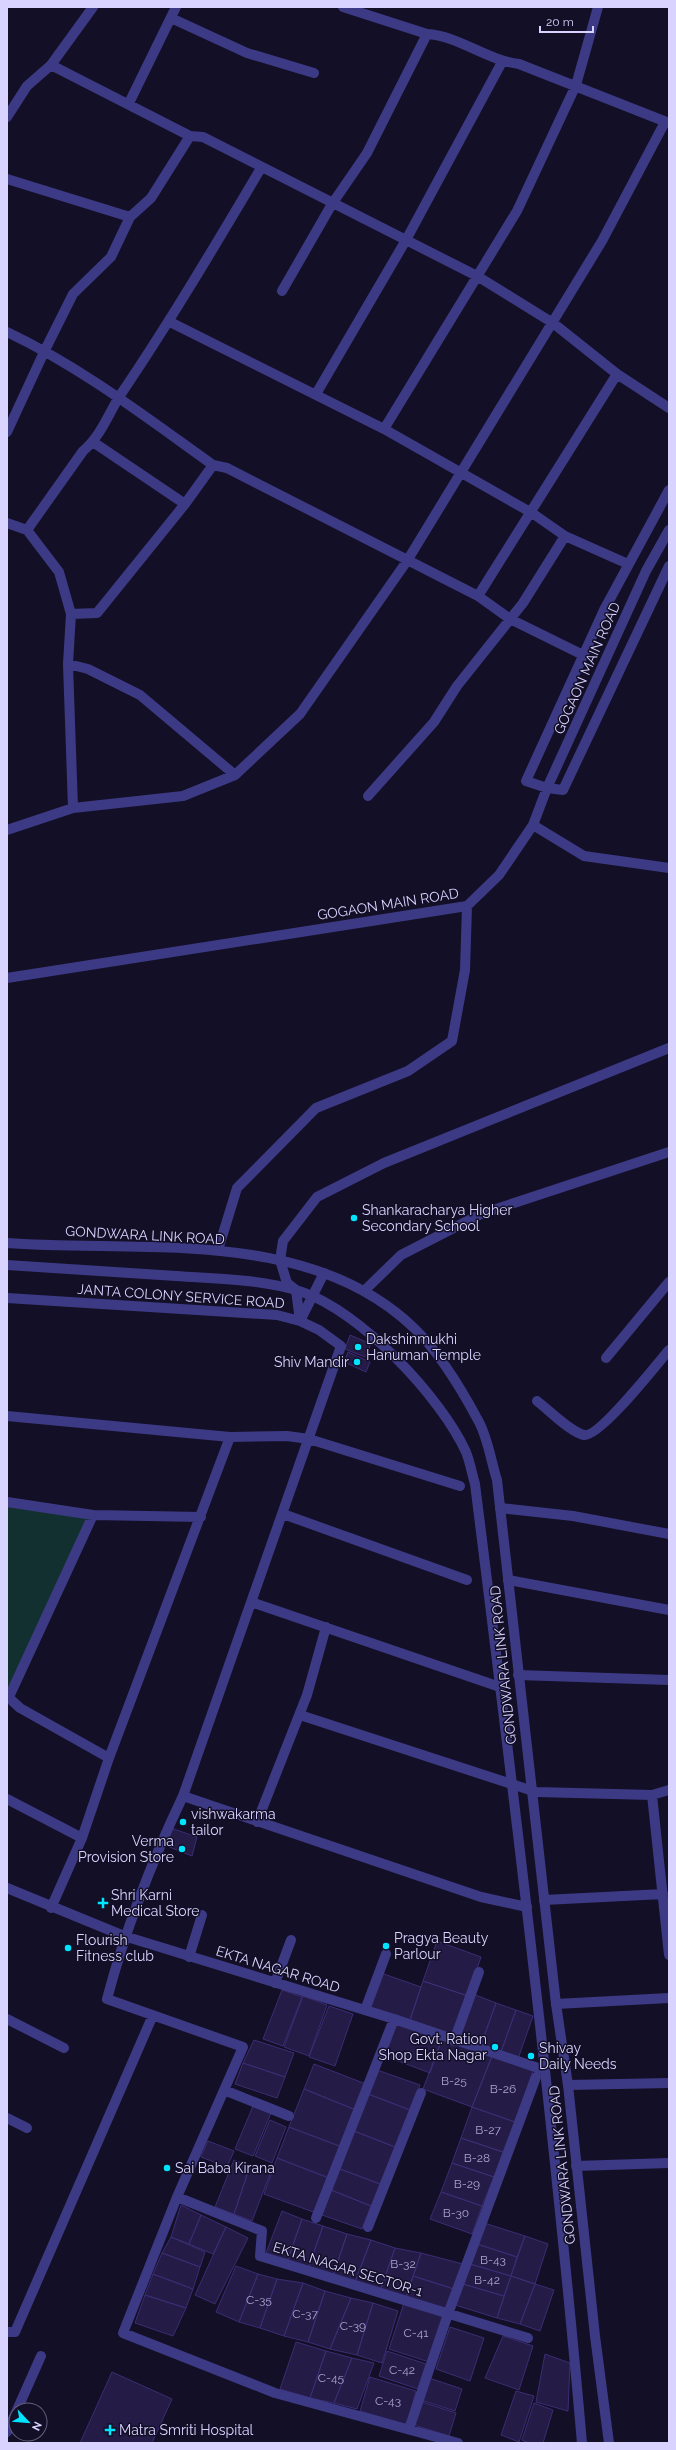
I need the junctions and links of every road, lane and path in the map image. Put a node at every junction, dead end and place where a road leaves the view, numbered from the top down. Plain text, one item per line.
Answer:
1 (93, 7) edge
2 (176, 7) edge
3 (343, 7) edge
4 (598, 7) edge
5 (171, 18) junction
6 (427, 34) junction
7 (502, 62) junction
8 (51, 65) junction
9 (314, 73) dead end
10 (576, 85) junction
11 (129, 103) junction
12 (7, 117) edge
13 (667, 123) edge
14 (190, 136) junction
15 (261, 168) junction
16 (7, 179) edge
17 (332, 204) junction
18 (130, 218) junction
19 (406, 240) junction
20 (477, 276) junction
21 (282, 291) dead end
22 (170, 322) junction
23 (553, 323) junction
24 (7, 332) edge
25 (45, 350) junction
26 (617, 374) junction
27 (316, 394) junction
28 (119, 398) junction
29 (669, 408) edge
30 (384, 429) junction
31 (7, 432) edge
32 (94, 442) junction
33 (214, 465) junction
34 (460, 473) junction
35 (669, 490) edge
36 (185, 504) junction
37 (532, 512) junction
38 (7, 523) edge
39 (26, 530) junction
40 (669, 530) edge
41 (566, 536) junction
42 (407, 561) junction
43 (628, 564) junction
44 (669, 566) edge
45 (478, 596) junction
46 (71, 614) junction
47 (510, 619) junction
48 (583, 655) junction
49 (68, 664) junction
50 (235, 775) junction
51 (547, 788) junction
52 (368, 796) dead end
53 (73, 808) junction
54 (533, 825) junction
55 (7, 830) edge
56 (669, 868) edge
57 (467, 906) junction
58 (7, 978) edge
59 (669, 1048) edge
60 (669, 1152) edge
61 (7, 1243) edge
62 (218, 1250) junction
63 (280, 1260) junction
64 (7, 1265) edge
65 (324, 1273) junction
66 (669, 1282) edge
67 (364, 1291) junction
68 (304, 1293) junction
69 (7, 1298) edge
70 (300, 1321) junction
71 (669, 1350) edge
72 (606, 1358) dead end
73 (537, 1401) dead end
74 (7, 1416) edge
75 (230, 1437) junction
76 (309, 1439) junction
77 (460, 1486) dead end
78 (7, 1502) edge
79 (500, 1508) junction
80 (283, 1514) junction
81 (93, 1515) junction
82 (201, 1517) junction
83 (669, 1534) edge
84 (467, 1580) dead end
85 (508, 1580) junction
86 (251, 1602) junction
87 (669, 1610) edge
88 (326, 1627) junction
89 (518, 1675) junction
90 (669, 1680) edge
91 (500, 1687) junction
92 (8, 1696) edge
93 (300, 1714) junction
94 (109, 1758) junction
95 (511, 1785) junction
96 (532, 1790) junction
97 (669, 1790) edge
98 (652, 1795) junction
99 (183, 1796) junction
100 (7, 1799) edge
101 (257, 1822) junction
102 (82, 1838) junction
103 (7, 1888) edge
104 (663, 1894) junction
105 (544, 1900) junction
106 (51, 1908) junction
107 (527, 1908) junction
108 (202, 1915) dead end
109 (124, 1936) junction
110 (291, 1940) dead end
111 (386, 1954) dead end
112 (669, 1955) edge
113 (189, 1957) junction
114 (479, 1972) dead end
115 (275, 1983) junction
116 (669, 1998) edge
117 (556, 2004) junction
118 (365, 2010) junction
119 (153, 2015) junction
120 (7, 2019) edge
121 (394, 2019) junction
122 (454, 2041) junction
123 (64, 2048) dead end
124 (540, 2073) junction
125 (669, 2083) edge
126 (568, 2085) junction
127 (224, 2090) junction
128 (421, 2093) dead end
129 (289, 2116) dead end
130 (7, 2118) edge
131 (27, 2128) dead end
132 (669, 2163) edge
133 (576, 2166) junction
134 (178, 2196) junction
135 (316, 2218) dead end
136 (368, 2227) dead end
137 (448, 2314) junction
138 (7, 2332) edge
139 (528, 2338) dead end
140 (41, 2356) dead end
141 (20, 2402) edge
142 (409, 2429) junction
143 (458, 2443) edge
144 (582, 2443) edge
145 (609, 2443) edge

1 - 8 street
2 - 5 street
3 - 6 street
4 - 10 street
5 - 9 street
5 - 11 street
6 - 7 street
6 - 17 street
7 - 10 street
7 - 19 street
8 - 11 street
8 - 12 street
10 - 13 street
10 - 20 street
11 - 14 street
13 - 23 street
14 - 15 street
14 - 18 street
15 - 17 street
15 - 22 street
16 - 18 street
17 - 19 street
17 - 21 street
18 - 25 street
19 - 20 street
19 - 27 street
20 - 23 street
20 - 30 street
22 - 27 street
22 - 28 street
23 - 26 street
23 - 34 street
24 - 25 street
25 - 28 street
25 - 31 street
26 - 29 street
26 - 37 street
27 - 30 street
28 - 32 street
28 - 33 street
30 - 34 street
32 - 36 street
32 - 39 street
33 - 36 street
33 - 42 street
34 - 37 street
34 - 42 street
35 - 43 street
36 - 46 street
37 - 41 street
37 - 45 street
38 - 39 street
39 - 46 street
40 - 51 street, GOGAON MAIN ROAD
41 - 43 street
41 - 47 street
42 - 45 street
42 - 50 street
43 - 48 street
44 - 51 street
45 - 47 street
46 - 49 street
47 - 48 street
47 - 52 street
48 - 51 street
49 - 50 street
49 - 53 street
50 - 53 street
51 - 54 street, GOGAON MAIN ROAD
53 - 55 street
54 - 56 street
54 - 57 street, GOGAON MAIN ROAD
57 - 58 street, GOGAON MAIN ROAD
57 - 62 street
59 - 63 street
60 - 67 street
61 - 62 street, GONDWARA LINK ROAD
62 - 63 street, GONDWARA LINK ROAD
63 - 65 street, GONDWARA LINK ROAD
63 - 68 street
64 - 68 street
65 - 67 street, GONDWARA LINK ROAD
65 - 68 street, JANTA COLONY SERVICE ROAD
66 - 72 street
67 - 79 street, GONDWARA LINK ROAD
68 - 70 street, JANTA COLONY SERVICE ROAD
68 - 70 street
68 - 91 street
69 - 70 street, JANTA COLONY SERVICE ROAD
70 - 76 street
71 - 73 street
74 - 75 street
75 - 76 street
75 - 82 street
76 - 77 street
76 - 80 street
78 - 81 street
79 - 83 street
79 - 85 street, GONDWARA LINK ROAD
80 - 84 street
80 - 86 street
81 - 82 street
81 - 92 street
82 - 94 street
85 - 87 street
85 - 89 street, GONDWARA LINK ROAD
86 - 88 street
86 - 99 street
88 - 91 street
88 - 93 street
89 - 90 street
89 - 96 street, GONDWARA LINK ROAD
91 - 95 street
92 - 94 street
93 - 95 street
93 - 101 street
94 - 102 street
95 - 96 street
95 - 107 street
96 - 98 street
96 - 105 street, GONDWARA LINK ROAD
97 - 98 street
98 - 104 street
99 - 101 street
99 - 109 street
100 - 102 street
101 - 107 street
102 - 106 street
103 - 106 street, EKTA NAGAR ROAD
104 - 105 street
104 - 112 street
105 - 117 street, GONDWARA LINK ROAD
106 - 109 street, EKTA NAGAR ROAD
107 - 124 street
108 - 113 street
109 - 113 street, EKTA NAGAR ROAD
109 - 119 street
110 - 115 street
111 - 118 street
113 - 115 street, EKTA NAGAR ROAD
114 - 122 street
115 - 118 street, EKTA NAGAR ROAD
116 - 117 street
117 - 126 street, GONDWARA LINK ROAD
118 - 121 street, EKTA NAGAR ROAD
119 - 127 street
119 - 138 street
120 - 123 street
121 - 122 street, EKTA NAGAR ROAD
121 - 135 street
122 - 124 street, EKTA NAGAR ROAD
124 - 137 street
124 - 144 street
125 - 126 street
126 - 133 street, GONDWARA LINK ROAD
127 - 129 street
127 - 134 street
128 - 136 street
130 - 131 street
132 - 133 street
133 - 145 street, GONDWARA LINK ROAD
134 - 137 street, EKTA NAGAR SECTOR-1
134 - 142 street
137 - 139 street, EKTA NAGAR SECTOR-1
137 - 142 street
140 - 141 street
142 - 143 street

